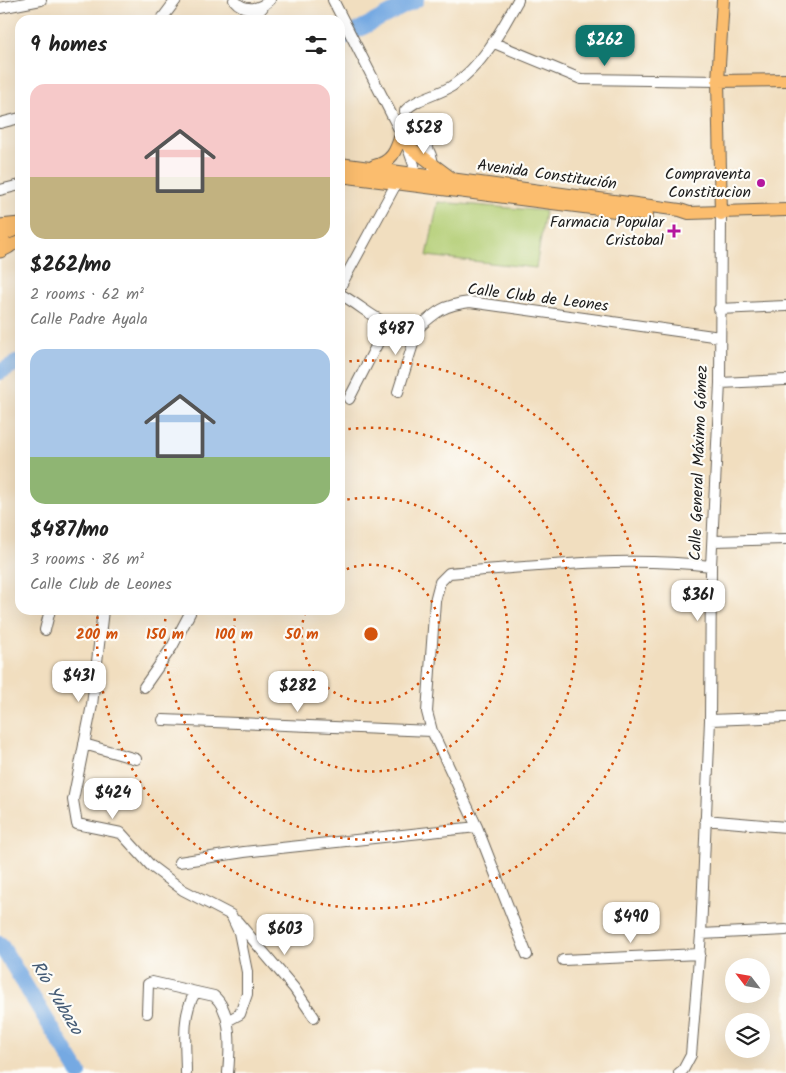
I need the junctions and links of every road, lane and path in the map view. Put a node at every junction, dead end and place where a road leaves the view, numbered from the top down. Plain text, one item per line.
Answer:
1 (41, 0) edge
2 (176, 0) edge
3 (234, 0) edge
4 (333, 0) edge
5 (518, 0) edge
6 (723, 0) edge
7 (267, 3) edge
8 (0, 8) edge
9 (165, 15) edge
10 (256, 15) edge
11 (342, 15) edge
12 (345, 22) edge
13 (494, 43) junction
14 (786, 80) edge
15 (718, 81) junction
16 (15, 119) edge
17 (0, 122) edge
18 (403, 137) junction
19 (345, 164) edge
20 (370, 167) junction
21 (431, 170) junction
22 (345, 177) edge
23 (412, 179) junction
24 (396, 184) junction
25 (15, 186) edge
26 (0, 190) edge
27 (786, 210) edge
28 (689, 213) junction
29 (720, 214) junction
30 (15, 226) edge
31 (0, 227) edge
32 (15, 233) edge
33 (6, 245) edge
34 (345, 264) edge
35 (345, 297) edge
36 (786, 306) edge
37 (719, 309) junction
38 (387, 325) junction
39 (418, 328) junction
40 (720, 337) junction
41 (786, 380) edge
42 (720, 383) junction
43 (398, 392) dead end
44 (350, 399) dead end
45 (786, 539) edge
46 (714, 541) junction
47 (711, 566) junction
48 (49, 615) edge
49 (102, 615) edge
50 (190, 615) edge
51 (45, 630) dead end
52 (144, 687) dead end
53 (786, 718) edge
54 (163, 720) dead end
55 (710, 720) junction
56 (432, 730) junction
57 (84, 744) junction
58 (136, 759) dead end
59 (705, 820) junction
60 (786, 826) edge
61 (477, 828) junction
62 (179, 862) dead end
63 (231, 915) junction
64 (786, 930) edge
65 (701, 934) junction
66 (700, 954) junction
67 (527, 955) dead end
68 (563, 960) dead end
69 (196, 993) junction
70 (147, 1013) dead end
71 (314, 1018) dead end
72 (227, 1021) junction
73 (186, 1073) edge
74 (228, 1073) edge
75 (679, 1073) edge

1 - 8 street
2 - 9 street
3 - 7 street
4 - 11 street
5 - 13 street
6 - 15 main road, Calle General Máximo Gómez
7 - 10 street
12 - 18 street
13 - 15 street
13 - 21 street
14 - 15 main road
15 - 29 main road, Calle General Máximo Gómez
16 - 17 street
18 - 20 main road
18 - 21 main road
18 - 23 street
19 - 20 main road, Avenida Constitución
20 - 23 main road, Avenida Constitución
21 - 23 main road, Avenida Constitución
21 - 28 main road, Avenida Constitución
22 - 24 main road
23 - 24 main road
23 - 28 main road
24 - 34 street
25 - 26 street
27 - 29 main road
28 - 29 main road
29 - 37 street, Calle General Máximo Gómez
30 - 31 highway
32 - 33 main road
35 - 38 street
36 - 37 street
37 - 40 street, Calle General Máximo Gómez
38 - 39 street
38 - 44 street
39 - 40 street, Calle Club de Leones
39 - 43 street
40 - 42 street, Calle General Máximo Gómez
41 - 42 street
42 - 46 street, Calle General Máximo Gómez
45 - 46 street
46 - 47 street, Calle General Máximo Gómez
47 - 55 street, Calle General Máximo Gómez
47 - 56 street
48 - 51 street
49 - 57 street
50 - 52 street
53 - 55 street
54 - 56 street
55 - 59 street, Calle General Máximo Gómez
56 - 61 street
57 - 58 street
57 - 63 street
59 - 60 street
59 - 65 street, Calle General Máximo Gómez
61 - 62 street
61 - 67 street
63 - 71 street
63 - 72 street
64 - 65 street
65 - 66 street, Calle General Máximo Gómez
66 - 68 street
66 - 75 street, Calle General Máximo Gómez
69 - 70 street
69 - 72 street
69 - 73 street
72 - 74 street

